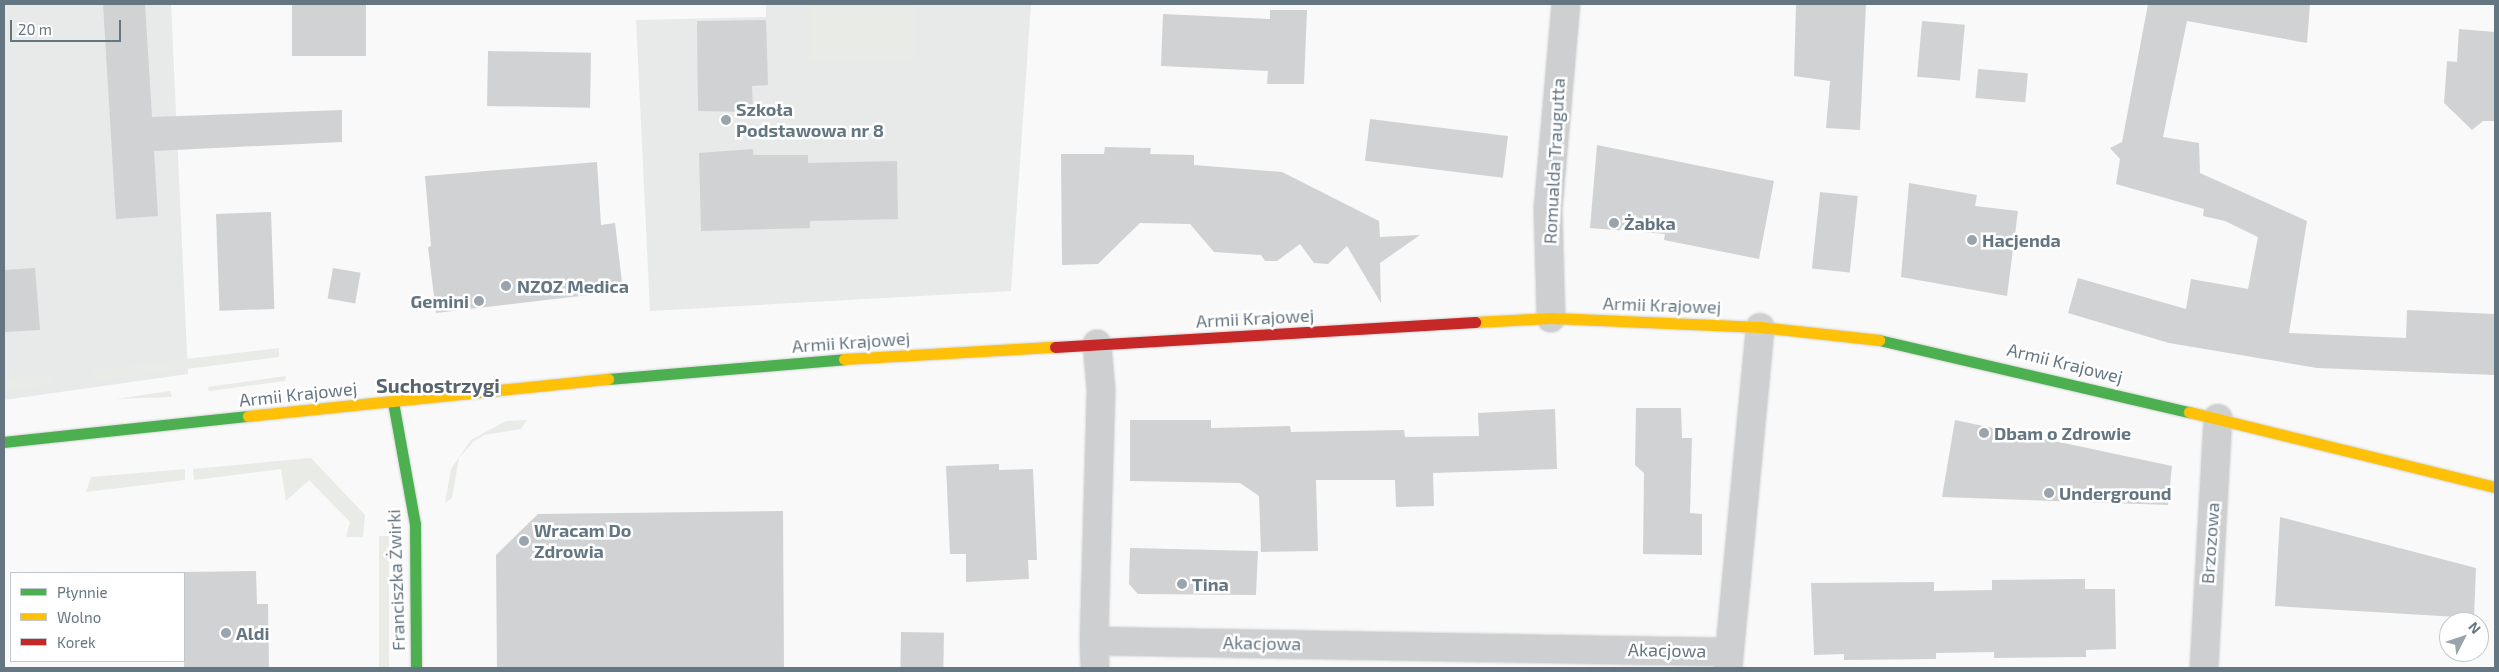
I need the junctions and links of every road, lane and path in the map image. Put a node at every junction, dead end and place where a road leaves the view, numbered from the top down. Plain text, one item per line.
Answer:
1 (1566, 4) edge
2 (1551, 318) junction
3 (1760, 327) junction
4 (1097, 344) junction
5 (393, 402) junction
6 (2218, 418) junction
7 (4, 442) edge
8 (2495, 487) edge
9 (1094, 641) junction
10 (1727, 660) edge
11 (416, 668) edge
12 (1095, 668) edge
13 (2204, 668) edge

1 - 2 street, Romualda Traugutta
2 - 3 street, Armii Krajowej
2 - 4 street, Armii Krajowej
3 - 6 street, Armii Krajowej
3 - 10 street, Akacjowa
4 - 5 street, Armii Krajowej
4 - 9 street
5 - 7 street, Armii Krajowej
5 - 11 street, Franciszka Żwirki
6 - 8 street, Armii Krajowej
6 - 13 street, Brzozowa
9 - 10 street, Akacjowa
9 - 12 street

